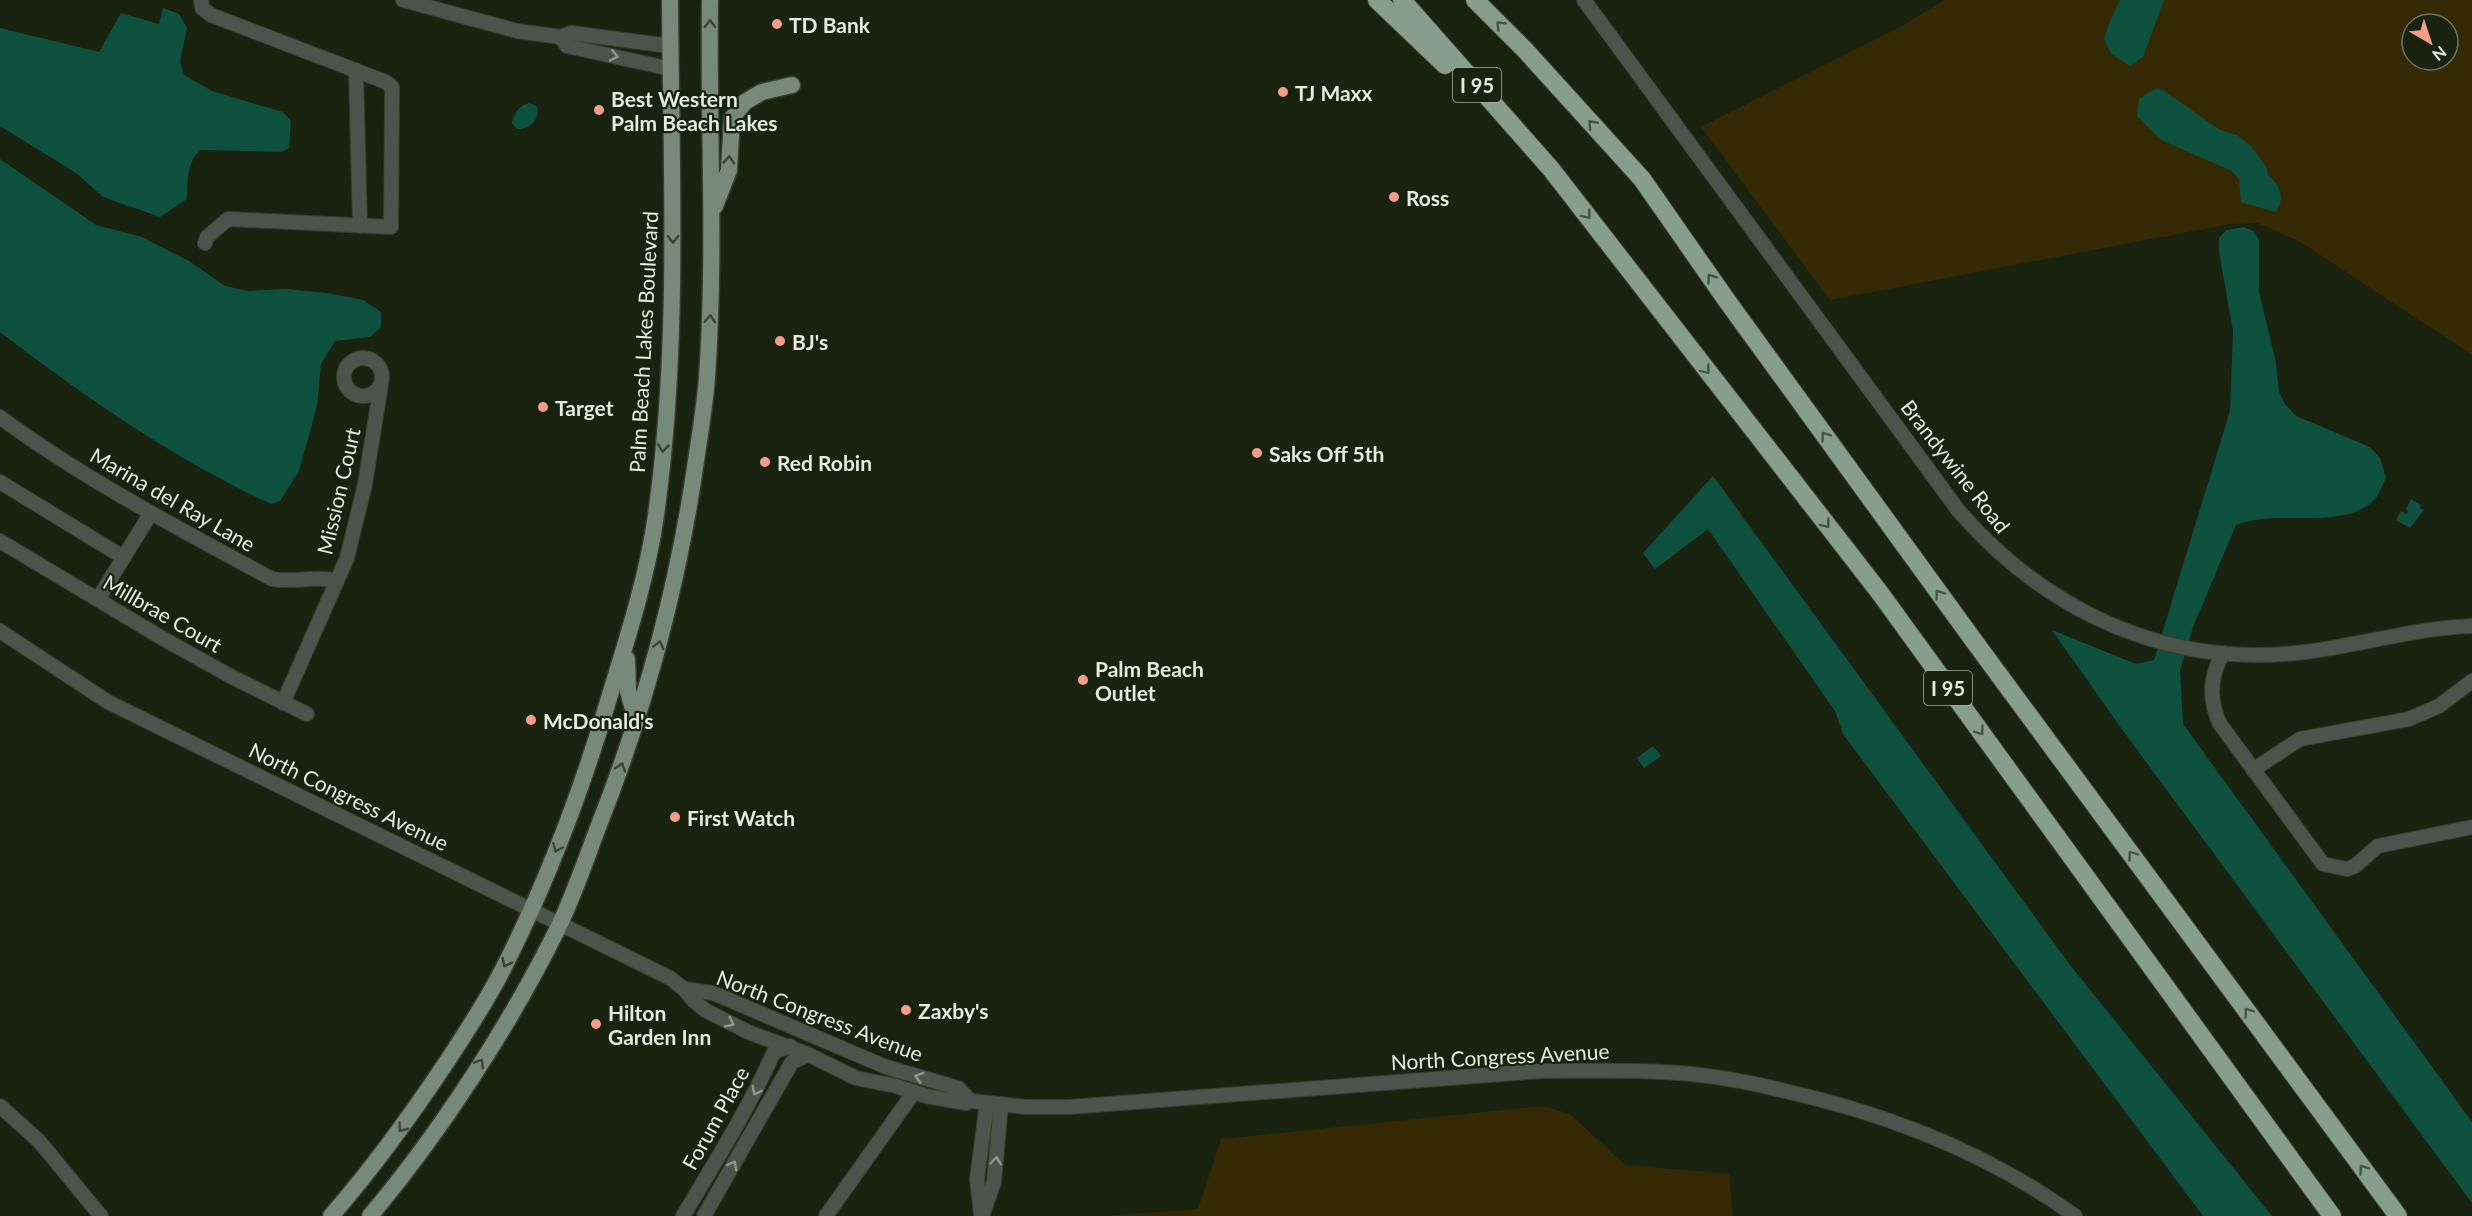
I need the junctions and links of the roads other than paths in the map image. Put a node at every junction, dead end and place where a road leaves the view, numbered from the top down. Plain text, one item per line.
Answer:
1 (201, 0) edge
2 (404, 0) edge
3 (670, 0) edge
4 (710, 0) edge
5 (1377, 0) edge
6 (1402, 0) edge
7 (1475, 0) edge
8 (1584, 0) edge
9 (561, 38) junction
10 (670, 46) junction
11 (670, 69) junction
12 (356, 70) junction
13 (792, 85) dead end
14 (1551, 169) junction
15 (711, 216) junction
16 (360, 226) junction
17 (205, 243) dead end
18 (381, 385) dead end
19 (0, 417) edge
20 (0, 482) edge
21 (151, 513) junction
22 (0, 541) edge
23 (123, 557) junction
24 (337, 581) junction
25 (98, 599) junction
26 (2472, 626) edge
27 (0, 631) edge
28 (628, 637) junction
29 (2223, 653) junction
30 (2472, 681) edge
31 (283, 703) junction
32 (307, 714) dead end
33 (636, 720) junction
34 (2253, 770) junction
35 (2472, 827) edge
36 (531, 910) junction
37 (560, 924) junction
38 (684, 989) junction
39 (821, 1039) junction
40 (788, 1047) junction
41 (808, 1055) junction
42 (914, 1092) junction
43 (971, 1101) junction
44 (994, 1103) junction
45 (0, 1106) edge
46 (101, 1216) edge
47 (331, 1216) edge
48 (370, 1216) edge
49 (683, 1216) edge
50 (704, 1216) edge
51 (826, 1216) edge
52 (982, 1216) edge
53 (2075, 1216) edge
54 (2332, 1216) edge
55 (2398, 1216) edge

1 - 12 street
2 - 9 street
3 - 10 main road, Palm Beach Lakes Boulevard
15 -> 4 main road
5 - 14 highway
6 - 14 highway, I 95
55 -> 7 highway, I 95
8 - 29 street, Brandywine Road
9 - 10 street
9 -> 11 street
10 - 11 main road, Palm Beach Lakes Boulevard
11 -> 28 main road, Palm Beach Lakes Boulevard
12 - 16 street
12 - 16 street
15 -> 13 main road
14 -> 54 highway, I 95
33 -> 15 main road
16 - 17 street
18 - 24 street, Mission Court
19 - 21 street, Marina del Ray Lane
20 - 23 street
21 - 23 street
21 - 24 street, Marina del Ray Lane
22 - 25 street, Millbrae Court
23 - 25 street
24 - 31 street, Mission Court
25 - 31 street, Millbrae Court
26 - 29 street, Brandywine Road
27 - 36 street, North Congress Avenue
28 - 33 main road
28 -> 36 main road, Palm Beach Lakes Boulevard
29 - 34 street
30 - 34 street
31 - 32 street, Millbrae Court
37 -> 33 main road
34 - 35 street
36 - 37 street, North Congress Avenue
36 -> 47 main road, Palm Beach Lakes Boulevard
37 - 38 street, North Congress Avenue
48 -> 37 main road
38 - 39 street, North Congress Avenue
38 -> 40 street, North Congress Avenue
39 - 40 street
43 -> 39 street, North Congress Avenue
40 - 41 street, North Congress Avenue
40 -> 49 street, Forum Place
41 - 42 street, North Congress Avenue
50 -> 41 street, Forum Place
42 - 43 street, North Congress Avenue
42 - 51 street
43 - 44 street, North Congress Avenue
44 - 52 street
44 - 53 street, North Congress Avenue
45 - 46 street

